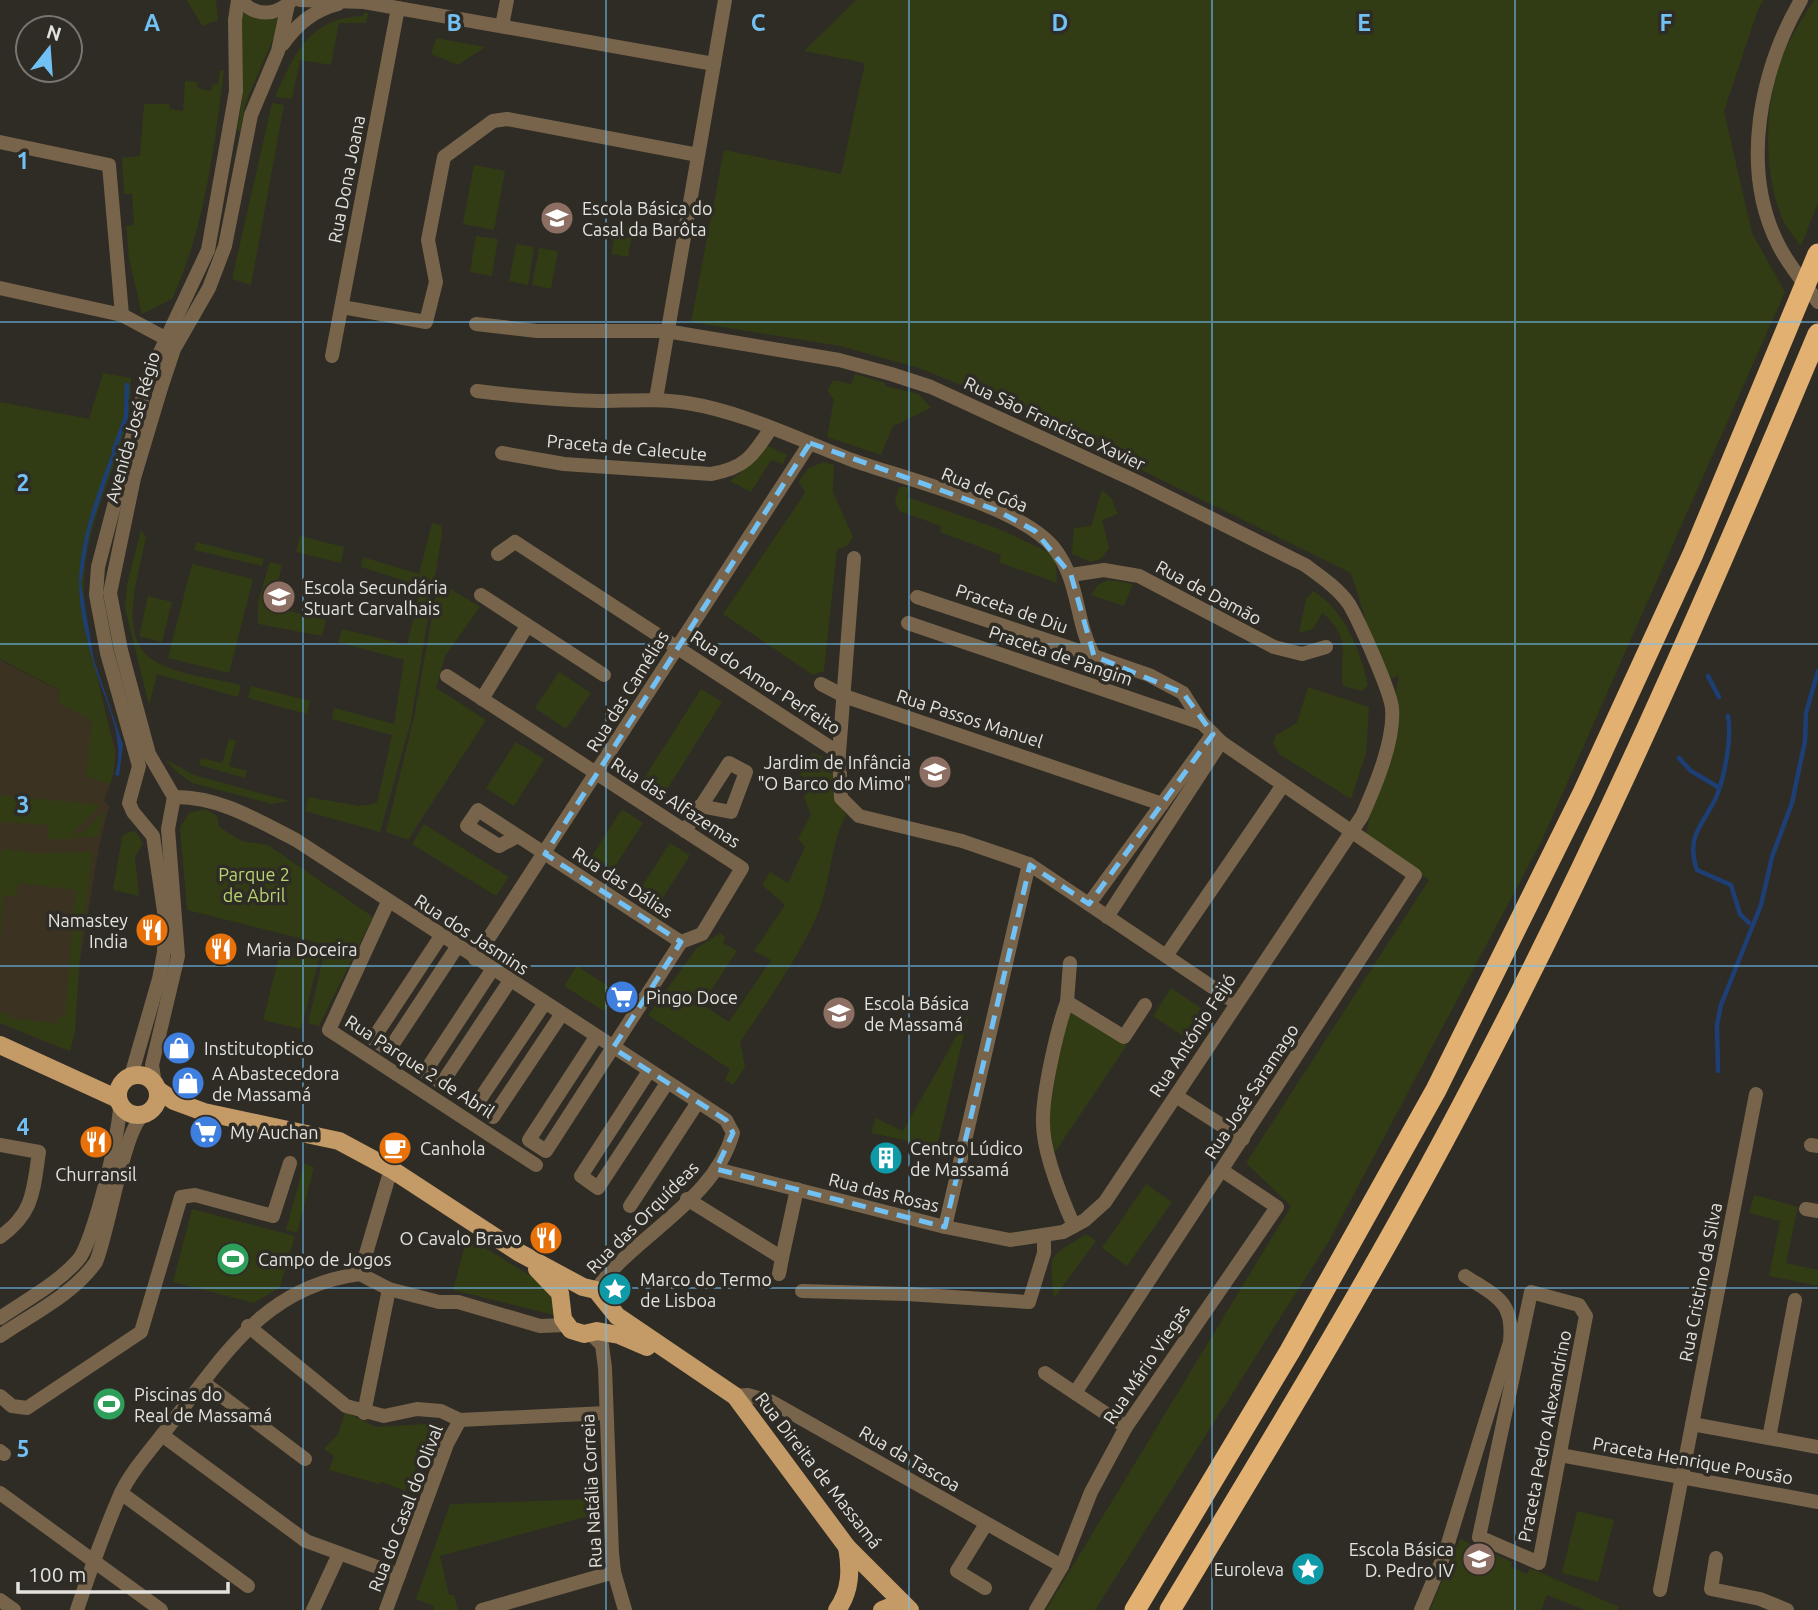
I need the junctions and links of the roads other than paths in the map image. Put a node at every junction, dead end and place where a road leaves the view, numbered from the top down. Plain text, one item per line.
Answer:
1 (240, 0) edge
2 (507, 0) edge
3 (725, 0) edge
4 (1801, 0) edge
5 (293, 1) edge
6 (362, 1) edge
7 (398, 8) junction
8 (502, 26) junction
9 (278, 51) junction
10 (714, 64) junction
11 (0, 142) edge
12 (698, 155) junction
13 (1818, 254) edge
14 (0, 288) edge
15 (1818, 302) edge
16 (342, 307) junction
17 (122, 315) junction
18 (476, 324) dead end
19 (666, 331) junction
20 (1818, 334) edge
21 (165, 338) junction
22 (332, 356) dead end
23 (477, 391) dead end
24 (656, 399) junction
25 (771, 428) junction
26 (810, 443) junction
27 (502, 453) dead end
28 (498, 554) dead end
29 (855, 558) dead end
30 (1071, 575) junction
31 (481, 595) dead end
32 (917, 597) dead end
33 (908, 623) dead end
34 (527, 626) junction
35 (677, 647) junction
36 (1326, 647) dead end
37 (1094, 656) junction
38 (447, 676) dead end
39 (604, 676) dead end
40 (821, 684) dead end
41 (844, 696) junction
42 (482, 699) junction
43 (1212, 733) junction
44 (839, 753) junction
45 (597, 774) junction
46 (1283, 785) junction
47 (135, 786) junction
48 (171, 792) junction
49 (1161, 804) junction
50 (701, 806) dead end
51 (169, 814) junction
52 (141, 820) junction
53 (1351, 830) junction
54 (685, 831) junction
55 (518, 836) dead end
56 (545, 854) junction
57 (1029, 864) junction
58 (388, 902) junction
59 (1089, 905) junction
60 (1107, 917) junction
61 (441, 936) junction
62 (681, 942) junction
63 (457, 947) junction
64 (1166, 956) junction
65 (475, 959) junction
66 (1070, 963) dead end
67 (492, 970) junction
68 (509, 982) junction
69 (1067, 1002) junction
70 (1236, 1003) junction
71 (544, 1004) junction
72 (1146, 1005) dead end
73 (561, 1015) junction
74 (596, 1037) junction
75 (0, 1045) edge
76 (613, 1048) junction
77 (649, 1071) junction
78 (667, 1083) junction
79 (156, 1087) junction
80 (123, 1090) junction
81 (1756, 1094) dead end
82 (1176, 1096) junction
83 (698, 1102) junction
84 (148, 1112) junction
85 (204, 1112) junction
86 (733, 1133) joint
87 (1243, 1139) junction
88 (0, 1145) edge
89 (290, 1163) dead end
90 (536, 1166) dead end
91 (391, 1169) junction
92 (716, 1169) junction
93 (1223, 1171) junction
94 (797, 1189) junction
95 (687, 1199) junction
96 (630, 1206) dead end
97 (1073, 1226) junction
98 (945, 1227) junction
99 (1044, 1236) junction
100 (0, 1237) edge
101 (518, 1252) junction
102 (782, 1258) junction
103 (360, 1274) junction
104 (779, 1274) dead end
105 (1465, 1276) dead end
106 (589, 1288) junction
107 (388, 1289) junction
108 (802, 1291) dead end
109 (1796, 1300) dead end
110 (562, 1307) junction
111 (609, 1307) junction
112 (0, 1318) edge
113 (566, 1325) junction
114 (248, 1326) junction
115 (594, 1332) junction
116 (0, 1336) edge
117 (634, 1340) junction
118 (688, 1365) junction
119 (605, 1368) junction
120 (1045, 1373) dead end
121 (203, 1382) junction
122 (1075, 1393) junction
123 (0, 1396) edge
124 (735, 1396) junction
125 (364, 1413) junction
126 (606, 1413) junction
127 (460, 1420) junction
128 (1692, 1424) junction
129 (1126, 1427) junction
130 (162, 1436) junction
131 (1769, 1438) junction
132 (1817, 1442) edge
133 (1560, 1455) junction
134 (305, 1459) dead end
135 (1682, 1478) junction
136 (0, 1493) edge
137 (121, 1493) junction
138 (1818, 1502) edge
139 (986, 1524) junction
140 (847, 1547) junction
141 (338, 1554) junction
142 (1716, 1558) dead end
143 (94, 1559) junction
144 (1062, 1566) junction
145 (614, 1573) junction
146 (399, 1575) junction
147 (248, 1586) dead end
148 (985, 1588) dead end
149 (1660, 1590) dead end
150 (0, 1600) edge
151 (904, 1607) edge
152 (1135, 1609) edge
153 (14, 1610) edge
154 (77, 1610) edge
155 (161, 1610) edge
156 (313, 1610) edge
157 (386, 1610) edge
158 (482, 1610) edge
159 (624, 1610) edge
160 (837, 1610) edge
161 (882, 1610) edge
162 (1036, 1610) edge
163 (1170, 1610) edge
164 (1421, 1610) edge
165 (1787, 1610) edge

1 - 5 street
1 - 21 street, Avenida José Régio
2 - 8 street
3 - 10 street
4 - 15 street
5 - 6 street
5 - 9 street, Avenida José Régio
6 - 7 street
6 - 9 street
7 - 8 street
7 - 16 street, Rua Dona Joana
8 - 10 street
9 - 48 street, Avenida José Régio
10 - 12 street
11 - 17 street
12 - 16 street
12 - 19 street
13 - 152 highway
14 - 17 street
16 - 22 street, Rua Dona Joana
17 - 21 street
18 - 19 street, Rua São Francisco Xavier
19 - 24 street
19 - 53 street, Rua São Francisco Xavier
20 - 163 highway
21 - 47 street, Avenida José Régio
23 - 24 street, Rua de Gôa
24 - 25 street, Rua de Gôa
25 - 26 street, Rua de Gôa
25 - 27 street, Praceta de Calecute
26 - 30 street, Rua de Gôa
26 - 35 street, Rua das Camélias
28 - 35 street, Rua do Amor Perfeito
29 - 41 street
30 - 36 street, Rua de Damão
30 - 37 street, Rua de Gôa
31 - 34 street
32 - 37 street, Praceta de Diu
33 - 43 street, Praceta de Pangim
34 - 39 street
34 - 42 street
35 - 44 street, Rua do Amor Perfeito
35 - 45 street, Rua das Camélias
37 - 43 street
38 - 42 street, Rua das Alfazemas
40 - 41 street, Rua Passos Manuel
41 - 44 street
41 - 49 street, Rua Passos Manuel
42 - 45 street, Rua das Alfazemas
43 - 46 street
43 - 49 street
43 - 60 street
44 - 57 street, Rua do Amor Perfeito
45 - 54 street, Rua das Alfazemas
45 - 56 street, Rua das Camélias
46 - 53 street
46 - 64 street
47 - 48 street
47 - 52 street, Avenida José Régio
48 - 51 street
48 - 58 street, Rua dos Jasmins
49 - 59 street
50 - 54 street
51 - 52 street
51 - 79 street
52 - 80 street, Avenida José Régio
53 - 70 street, Rua António Feijó
53 - 87 street, Rua José Saramago
54 - 62 street, Rua das Alfazemas
55 - 56 street, Rua das Dálias
56 - 62 street, Rua das Dálias
56 - 65 street, Rua das Camélias
57 - 59 street, Rua do Amor Perfeito
57 - 98 street
58 - 61 street, Rua dos Jasmins
58 - 90 street, Rua Parque 2 de Abril
59 - 60 street, Rua do Amor Perfeito
60 - 64 street, Rua do Amor Perfeito
61 - 63 street, Rua dos Jasmins
61 - 63 street
62 - 76 street
63 - 65 street, Rua dos Jasmins
64 - 70 street, Rua do Amor Perfeito
65 - 67 street, Rua dos Jasmins
66 - 69 street
67 - 68 street, Rua dos Jasmins
67 - 68 street
68 - 71 street, Rua dos Jasmins
69 - 72 street
69 - 97 street
70 - 82 street, Rua António Feijó
71 - 73 street, Rua dos Jasmins
71 - 73 street
73 - 74 street, Rua dos Jasmins
74 - 76 street, Rua dos Jasmins
74 - 76 street
75 - 80 main road
76 - 77 street, Rua dos Jasmins
77 - 78 street, Rua dos Jasmins
77 - 78 street
78 - 83 street, Rua dos Jasmins
79 - 80 main road
79 - 84 main road
79 - 85 main road
80 - 84 main road
80 - 112 street, Avenida José Régio
81 - 128 street, Rua Cristino da Silva
82 - 87 street
82 - 97 street, Rua António Feijó
83 - 86 street, Rua dos Jasmins
83 - 96 street
84 - 85 main road
84 - 116 street
85 - 91 main road, Rua Direita de Massamá
86 - 92 street, Rua das Orquídeas
87 - 93 street, Rua José Saramago
88 - 100 street
89 - 123 street
91 - 101 main road, Rua Direita de Massamá
91 - 103 street
92 - 94 street, Rua das Rosas
92 - 95 street, Rua das Orquídeas
93 - 122 street, Rua José Saramago
93 - 129 street, Rua Mário Viegas
94 - 98 street, Rua das Rosas
94 - 102 street
95 - 102 street
95 - 106 street, Rua das Orquídeas
97 - 99 street, Rua António Feijó
98 - 99 street, Rua das Rosas
99 - 108 street
101 - 106 main road, Rua Direita de Massamá
101 - 110 main road, Rua Direita de Massamá
102 - 104 street
103 - 107 street
103 - 114 street
105 - 164 street
106 - 110 main road
106 - 111 main road, Rua Direita de Massamá
107 - 113 street
107 - 125 street
109 - 131 street
110 - 113 main road, Rua Direita de Massamá
111 - 115 main road
111 - 118 main road, Rua Direita de Massamá
113 - 115 main road, Rua Direita de Massamá
114 - 121 street
114 - 125 street
115 - 117 main road, Rua Direita de Massamá
115 - 119 street, Rua Natália Correia
117 - 118 main road, Rua Direita de Massamá
117 - 119 street
118 - 124 main road, Rua Direita de Massamá
119 - 126 street, Rua Natália Correia
120 - 122 street
121 - 130 street
121 - 134 street
122 - 129 street
124 - 139 street, Rua da Tascoa
124 - 140 main road, Rua Direita de Massamá
125 - 127 street
126 - 127 street
126 - 145 street, Rua Natália Correia
127 - 146 street, Rua do Casal do Olival
128 - 131 street
128 - 135 street, Rua Cristino da Silva
129 - 144 street, Rua Mário Viegas
130 - 137 street
130 - 141 street
131 - 132 street
133 - 133 street, Praceta Pedro Alexandrino
133 - 135 street, Praceta Henrique Pousão
135 - 138 street, Praceta Henrique Pousão
135 - 149 street, Rua Cristino da Silva
136 - 143 street
137 - 143 street
137 - 147 street
139 - 144 street, Rua da Tascoa
139 - 148 street
140 - 151 main road, Rua Direita de Massamá
140 - 160 main road
141 - 146 street
141 - 156 street
142 - 165 street
143 - 154 street
143 - 155 street
144 - 162 street, Rua Mário Viegas
145 - 158 street
145 - 159 street, Rua Natália Correia
146 - 157 street, Rua do Casal do Olival
150 - 153 street
151 - 161 main road

